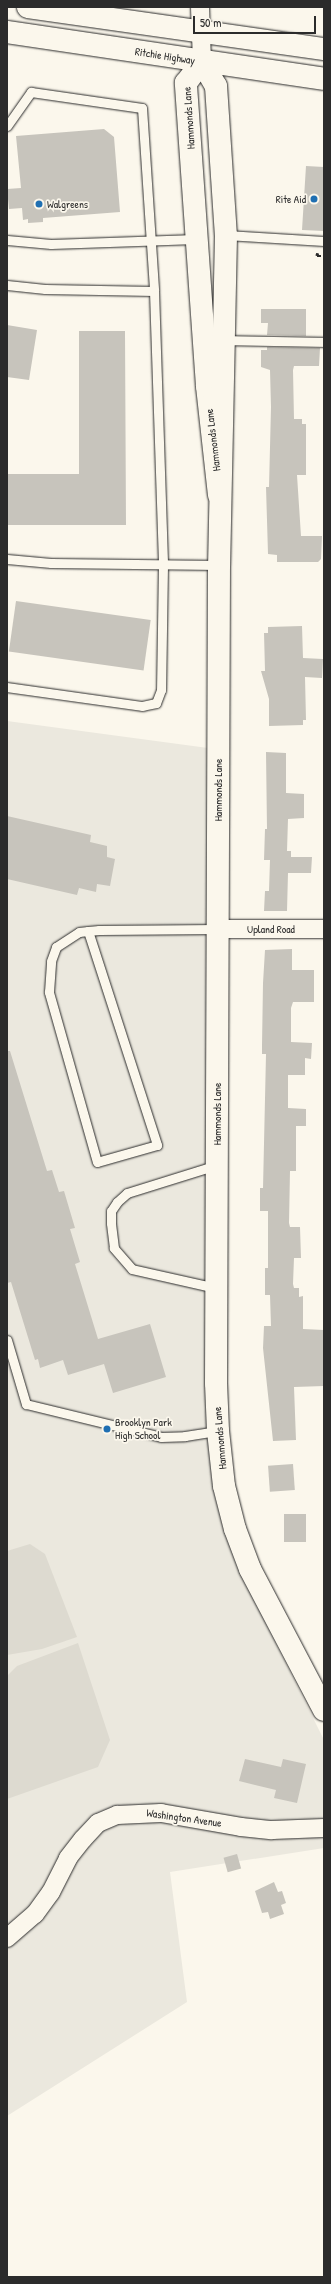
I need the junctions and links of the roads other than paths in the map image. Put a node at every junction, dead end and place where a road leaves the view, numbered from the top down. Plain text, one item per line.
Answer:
1 (28, 7) edge
2 (200, 7) edge
3 (74, 10) edge
4 (201, 31) junction
5 (7, 32) edge
6 (324, 49) edge
7 (202, 62) junction
8 (324, 79) edge
9 (7, 126) edge
10 (193, 174) junction
11 (226, 235) junction
12 (196, 239) junction
13 (7, 240) edge
14 (151, 240) junction
15 (324, 241) edge
16 (7, 285) edge
17 (154, 291) junction
18 (224, 340) junction
19 (324, 342) edge
20 (219, 495) junction
21 (7, 559) edge
22 (163, 565) junction
23 (218, 565) junction
24 (7, 687) edge
25 (218, 929) junction
26 (324, 929) edge
27 (88, 931) junction
28 (217, 1165) junction
29 (216, 1288) junction
30 (7, 1340) edge
31 (218, 1431) junction
32 (324, 1710) edge
33 (324, 1828) edge
34 (7, 1938) edge

1 - 3 street
2 - 4 street
3 - 4 street
4 - 6 street
4 - 7 street
5 - 7 street, Ritchie Highway
7 - 8 street, Ritchie Highway
7 - 10 street, Hammonds Lane
7 - 11 street, Hammonds Lane
9 - 14 lane
10 - 11 street
10 - 12 street, Hammonds Lane
11 - 15 lane
11 - 18 street, Hammonds Lane
12 - 14 lane
12 - 18 street
12 - 20 street, Hammonds Lane
13 - 14 lane
14 - 17 lane
16 - 17 lane
17 - 22 lane
18 - 19 lane
18 - 20 street, Hammonds Lane
20 - 23 street, Hammonds Lane
21 - 22 lane
22 - 23 lane
22 - 24 lane
23 - 25 street, Hammonds Lane
25 - 26 street, Upland Road
25 - 27 lane
25 - 28 street, Hammonds Lane
27 - 27 lane
28 - 29 street, Hammonds Lane
28 - 29 lane
29 - 31 street, Hammonds Lane
30 - 31 lane
31 - 32 street, Hammonds Lane
33 - 34 street, Washington Avenue

